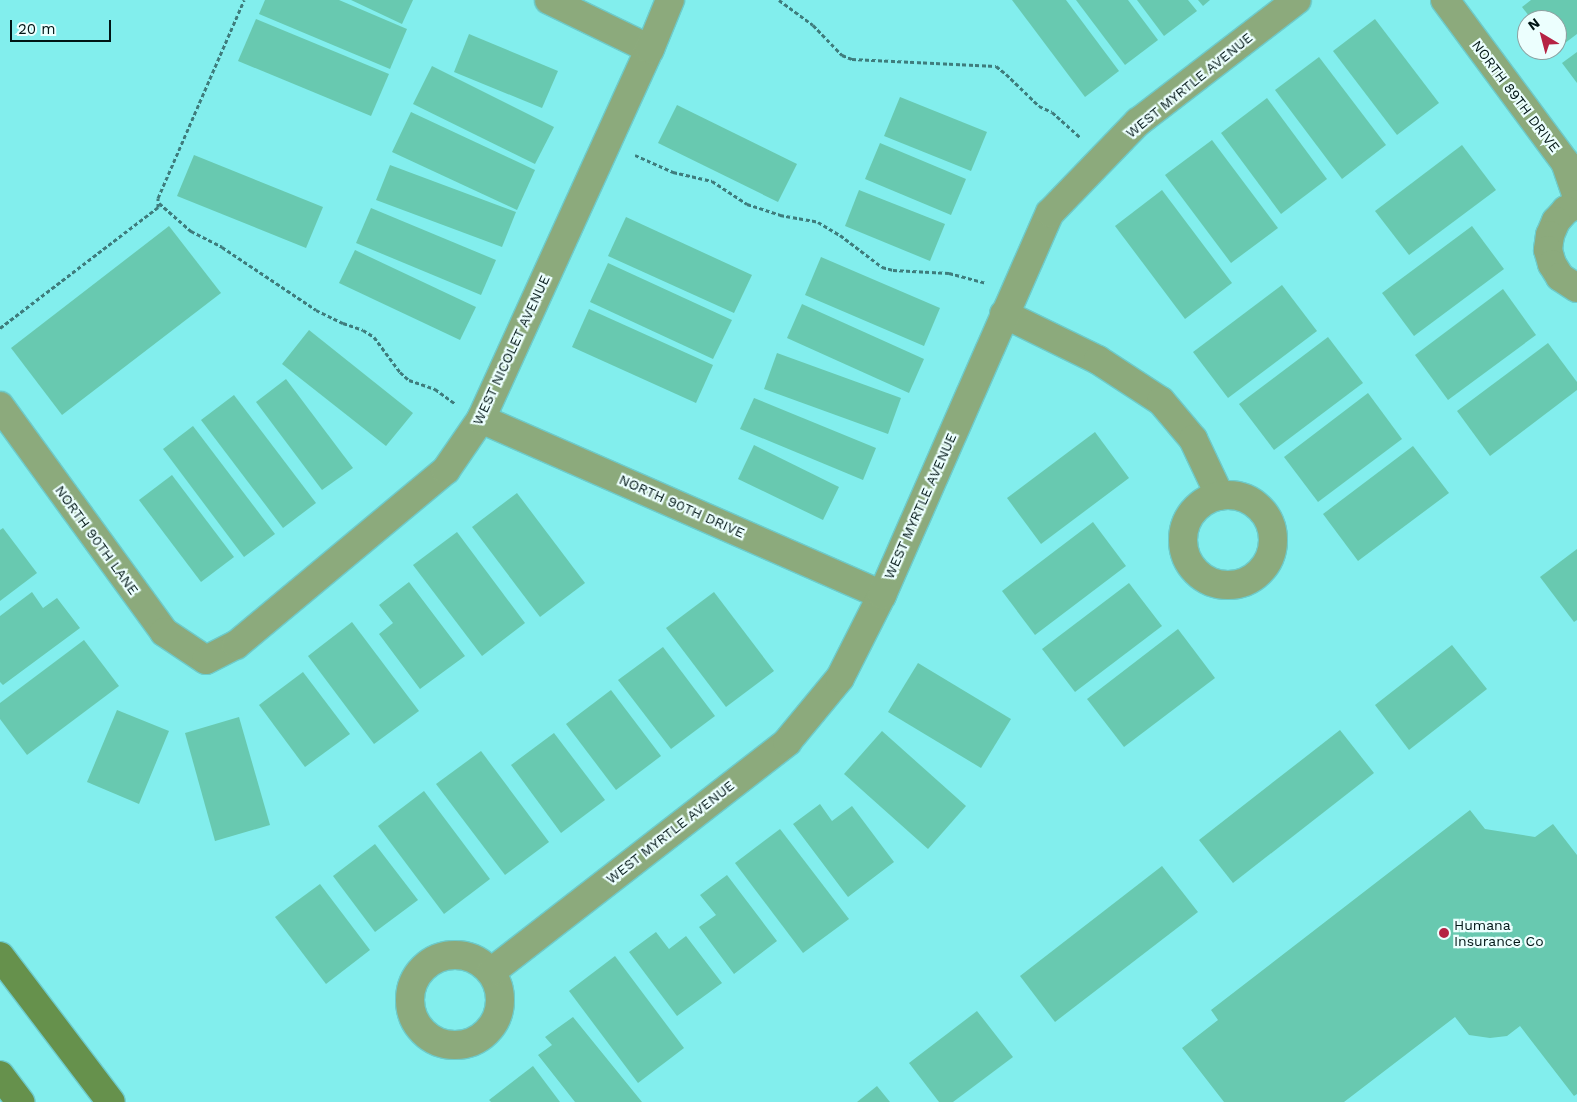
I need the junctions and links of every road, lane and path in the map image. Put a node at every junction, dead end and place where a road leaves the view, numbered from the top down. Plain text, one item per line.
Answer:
1 (244, 0) edge
2 (549, 0) edge
3 (670, 0) edge
4 (779, 0) edge
5 (1297, 0) edge
6 (1445, 0) edge
7 (650, 49) junction
8 (608, 142) junction
9 (1102, 159) junction
10 (1577, 196) edge
11 (158, 203) junction
12 (1577, 204) edge
13 (1577, 288) edge
14 (1009, 303) junction
15 (0, 328) edge
16 (494, 391) junction
17 (0, 406) edge
18 (481, 419) junction
19 (1220, 496) dead end
20 (882, 595) junction
21 (206, 660) joint
22 (0, 956) edge
23 (491, 972) dead end
24 (0, 1075) edge
25 (20, 1102) edge
26 (111, 1102) edge

1 - 11 path
2 - 7 street
3 - 7 street, WEST NICOLET AVENUE
4 - 9 path
5 - 9 street, WEST MYRTLE AVENUE
6 - 10 street, NORTH 89TH DRIVE
7 - 8 street, WEST NICOLET AVENUE
8 - 14 path
8 - 16 street, WEST NICOLET AVENUE
9 - 14 street, WEST MYRTLE AVENUE
11 - 15 path
11 - 16 path
12 - 13 street
14 - 19 street
14 - 20 street, WEST MYRTLE AVENUE
16 - 18 street, WEST NICOLET AVENUE
17 - 21 street, NORTH 90TH LANE
18 - 20 street, NORTH 90TH DRIVE
18 - 21 street, WEST NICOLET AVENUE
20 - 23 street, WEST MYRTLE AVENUE
22 - 26 main road
24 - 25 main road

